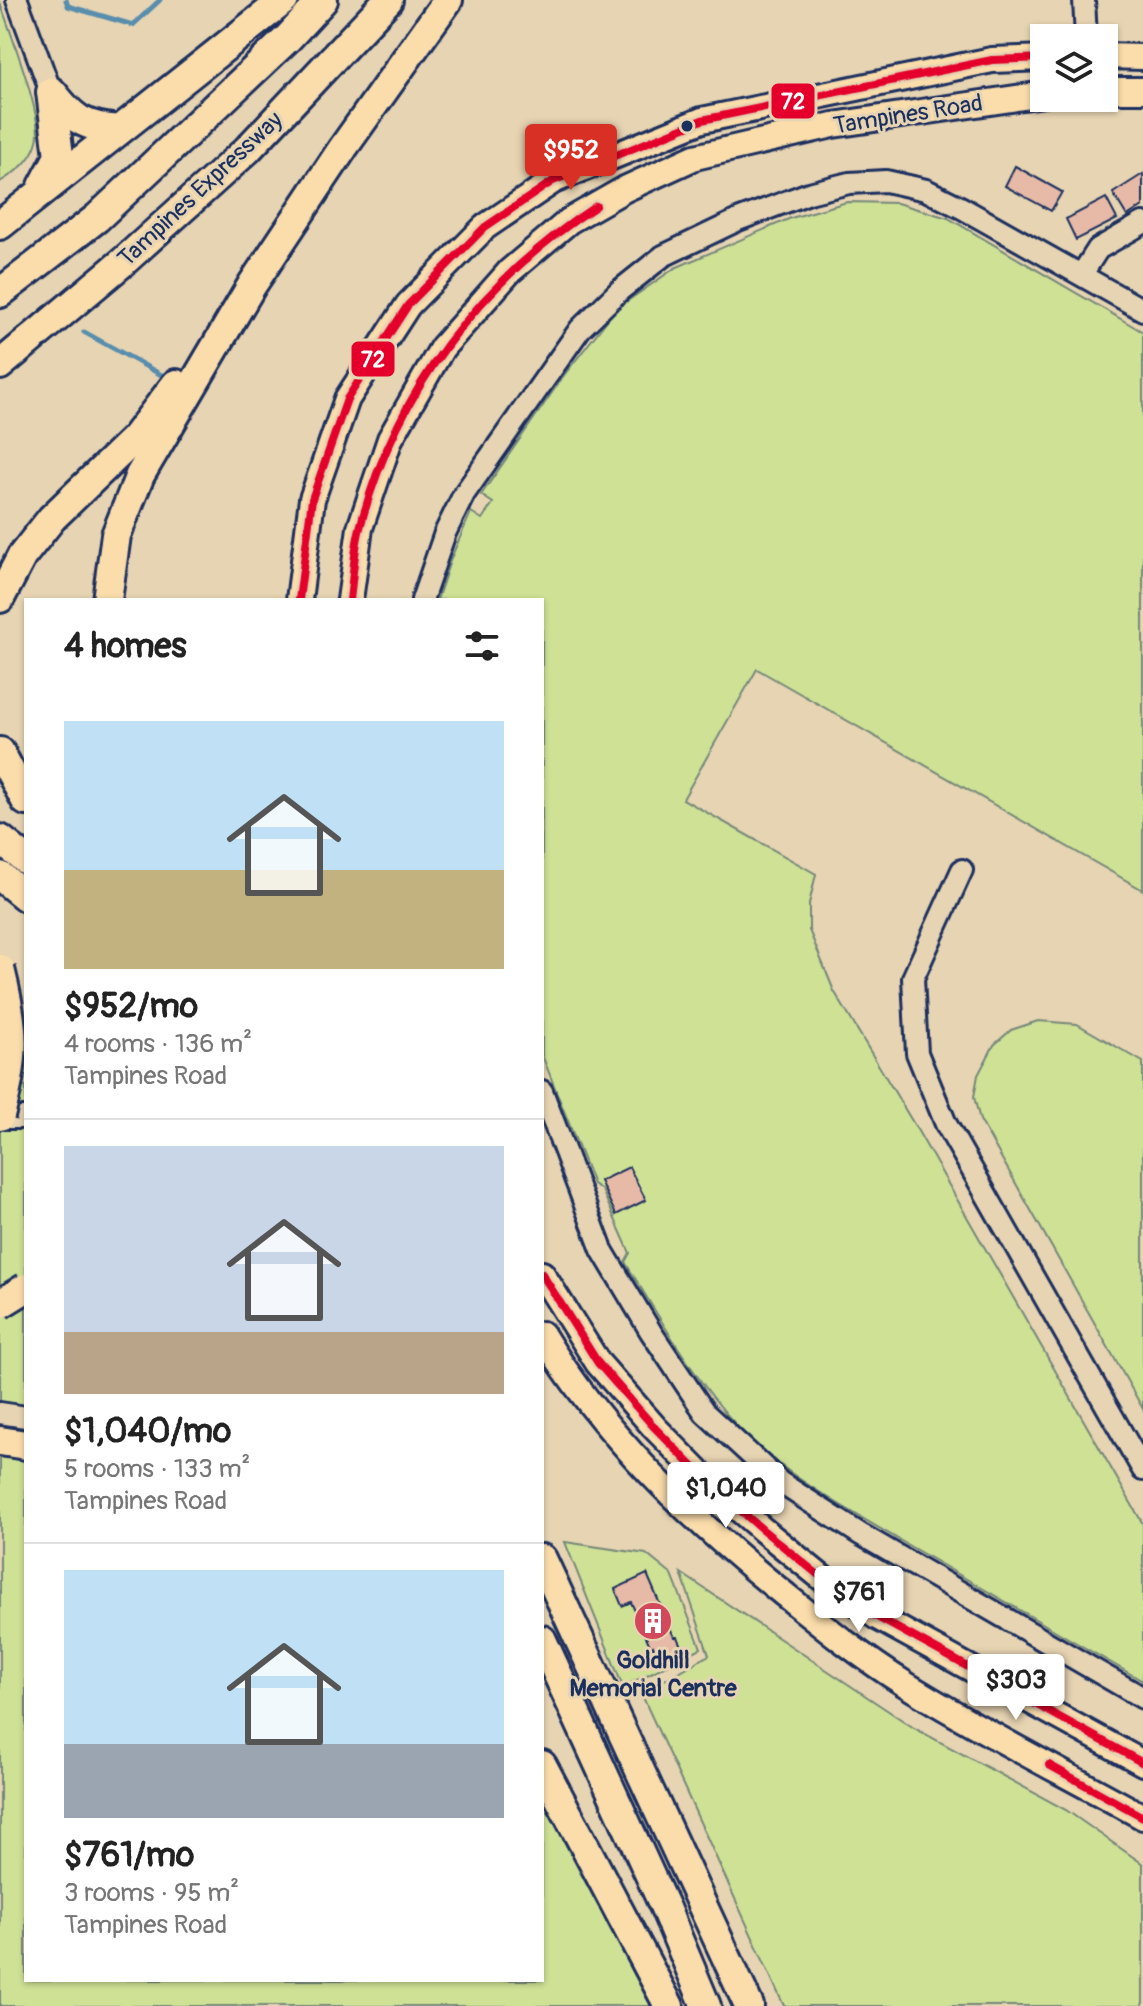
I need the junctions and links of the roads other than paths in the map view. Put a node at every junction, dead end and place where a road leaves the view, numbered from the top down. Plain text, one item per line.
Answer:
1 (17, 0) edge
2 (284, 0) edge
3 (323, 0) edge
4 (388, 0) edge
5 (448, 0) edge
6 (1084, 0) edge
7 (1085, 24) edge
8 (1118, 56) edge
9 (1143, 57) edge
10 (1030, 59) edge
11 (1118, 90) edge
12 (1143, 90) edge
13 (51, 92) junction
14 (1030, 96) edge
15 (118, 130) junction
16 (39, 194) junction
17 (1143, 223) edge
18 (0, 225) edge
19 (1082, 274) junction
20 (252, 285) junction
21 (0, 293) edge
22 (1143, 310) edge
23 (0, 365) edge
24 (0, 598) edge
25 (107, 598) edge
26 (299, 598) edge
27 (350, 598) edge
28 (423, 598) edge
29 (0, 752) edge
30 (24, 797) edge
31 (0, 839) edge
32 (24, 858) edge
33 (962, 870) dead end
34 (2, 974) edge
35 (544, 1096) edge
36 (0, 1117) edge
37 (24, 1118) edge
38 (544, 1277) edge
39 (24, 1289) edge
40 (0, 1297) edge
41 (24, 1297) edge
42 (0, 1304) edge
43 (544, 1337) edge
44 (0, 1413) edge
45 (24, 1417) edge
46 (0, 1441) edge
47 (24, 1445) edge
48 (1143, 1470) edge
49 (544, 1563) edge
50 (912, 1638) junction
51 (544, 1644) edge
52 (906, 1685) junction
53 (1143, 1698) edge
54 (1143, 1763) edge
55 (544, 1769) edge
56 (1143, 1817) edge
57 (669, 2006) edge
58 (706, 2006) edge
59 (749, 2006) edge

1 - 13 street
2 - 15 highway
3 - 21 highway, Tampines Expressway
4 - 23 highway, Tampines Expressway
5 - 20 highway
6 - 7 street
8 - 9 main road
10 - 26 main road, Tampines Road
11 - 12 main road
13 - 15 highway
13 - 16 highway
14 - 27 main road, Tampines Road
15 - 16 highway
16 - 18 highway
17 - 19 street
19 - 22 street
19 - 28 street
20 - 24 highway
20 - 25 highway
29 - 30 highway
31 - 32 highway
33 - 48 street
34 - 36 highway, bridge
35 - 53 street
36 - 37 street
38 - 50 main road
39 - 42 highway, bridge
40 - 41 street
43 - 52 main road
44 - 45 street
46 - 47 highway
49 - 59 highway
50 - 52 main road
50 - 54 main road
51 - 58 highway
52 - 56 main road
55 - 57 highway

